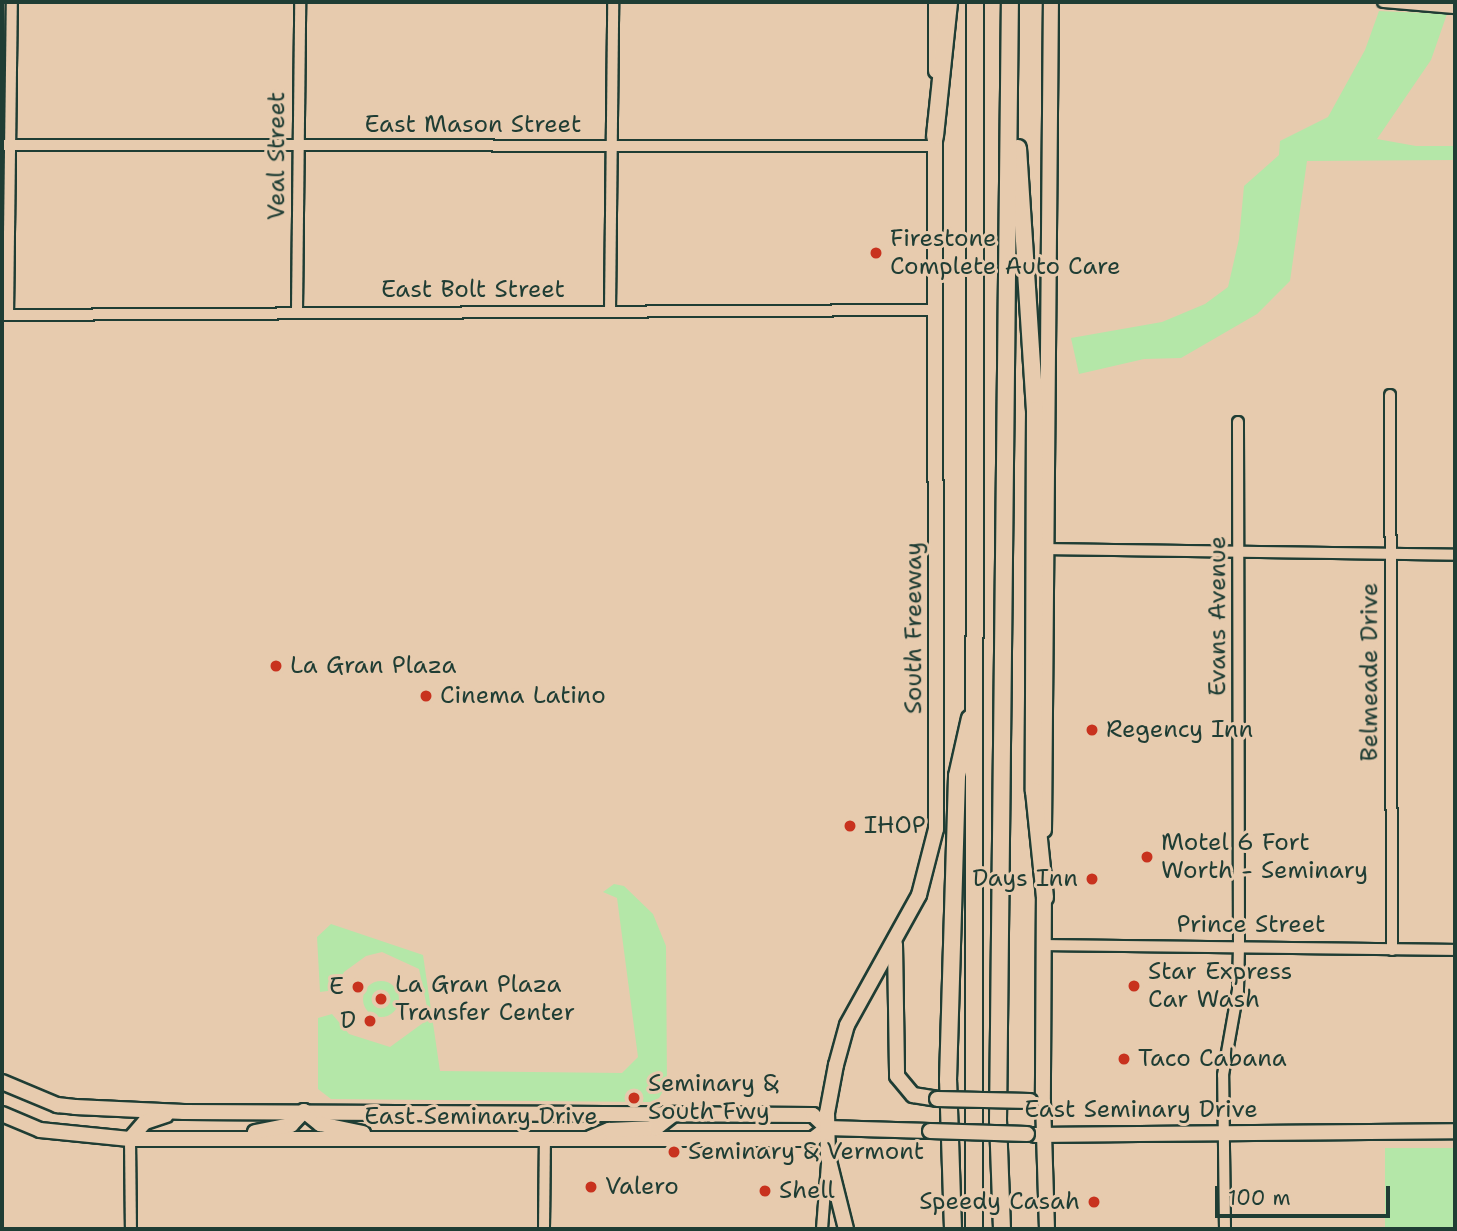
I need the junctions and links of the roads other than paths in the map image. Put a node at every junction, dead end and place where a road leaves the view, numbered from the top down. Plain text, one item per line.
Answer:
1 (12, 2) edge
2 (300, 2) edge
3 (612, 2) edge
4 (936, 2) edge
5 (949, 2) edge
6 (975, 2) edge
7 (1010, 2) edge
8 (1051, 2) edge
9 (1383, 2) edge
10 (1455, 8) edge
11 (1009, 50) junction
12 (935, 141) junction
13 (6, 145) edge
14 (299, 146) junction
15 (611, 146) junction
16 (937, 310) junction
17 (297, 311) junction
18 (610, 311) junction
19 (5, 315) edge
20 (1390, 395) dead end
21 (1238, 422) dead end
22 (1046, 549) junction
23 (1239, 552) junction
24 (1391, 554) junction
25 (1455, 555) edge
26 (976, 688) junction
27 (1045, 897) junction
28 (895, 943) junction
29 (1045, 945) junction
30 (1239, 947) junction
31 (1392, 950) junction
32 (1455, 950) edge
33 (2, 1082) edge
34 (1036, 1101) junction
35 (304, 1111) junction
36 (184, 1112) junction
37 (2, 1114) edge
38 (674, 1114) junction
39 (827, 1128) junction
40 (1455, 1131) edge
41 (1221, 1133) junction
42 (1043, 1135) junction
43 (229, 1138) junction
44 (131, 1139) junction
45 (399, 1139) junction
46 (545, 1140) junction
47 (586, 1140) junction
48 (828, 1157) junction
49 (131, 1229) edge
50 (544, 1229) edge
51 (822, 1229) edge
52 (846, 1229) edge
53 (953, 1229) edge
54 (974, 1229) edge
55 (1002, 1229) edge
56 (1047, 1229) edge
57 (1225, 1229) edge

1 - 13 street
2 - 14 street, Veal Street
3 - 15 street
4 - 12 main road, South Freeway
5 - 12 highway
6 - 26 highway
7 - 11 highway
8 - 22 main road
9 - 10 street
11 - 27 highway
11 - 55 highway
12 - 15 street, East Mason Street
12 - 16 main road, South Freeway
13 - 14 street, East Mason Street
13 - 19 street
14 - 15 street, East Mason Street
14 - 17 street, Veal Street
15 - 18 street
16 - 18 street, East Bolt Street
16 - 28 main road, South Freeway
17 - 18 street, East Bolt Street
17 - 19 street, East Bolt Street
20 - 24 street, Belmeade Drive
21 - 23 street, Evans Avenue
22 - 23 street
22 - 27 main road
23 - 24 street
23 - 30 street, Evans Avenue
24 - 25 street
24 - 31 street, Belmeade Drive
26 - 53 highway
26 - 54 highway
27 - 29 main road
28 - 34 main road, bridge
28 - 39 main road, South Freeway
29 - 30 street, Prince Street
29 - 34 main road
30 - 31 street, Prince Street
30 - 41 street, Evans Avenue
31 - 32 street, Prince Street
33 - 36 main road
34 - 42 main road
35 - 36 main road, East Seminary Drive
35 - 38 main road, East Seminary Drive
35 - 43 main road
35 - 45 main road
36 - 44 main road
37 - 44 main road, East Seminary Drive
38 - 39 main road, East Seminary Drive
38 - 47 main road
39 - 42 main road, East Seminary Drive, bridge
39 - 47 main road, East Seminary Drive
39 - 48 main road, South Freeway
40 - 41 main road, East Seminary Drive
41 - 42 main road, East Seminary Drive
41 - 57 street, Evans Avenue
42 - 56 main road
43 - 44 main road, East Seminary Drive
43 - 45 main road, East Seminary Drive
44 - 49 street
45 - 46 main road, East Seminary Drive
46 - 47 main road, East Seminary Drive
46 - 50 street
48 - 51 street
48 - 52 main road, South Freeway

